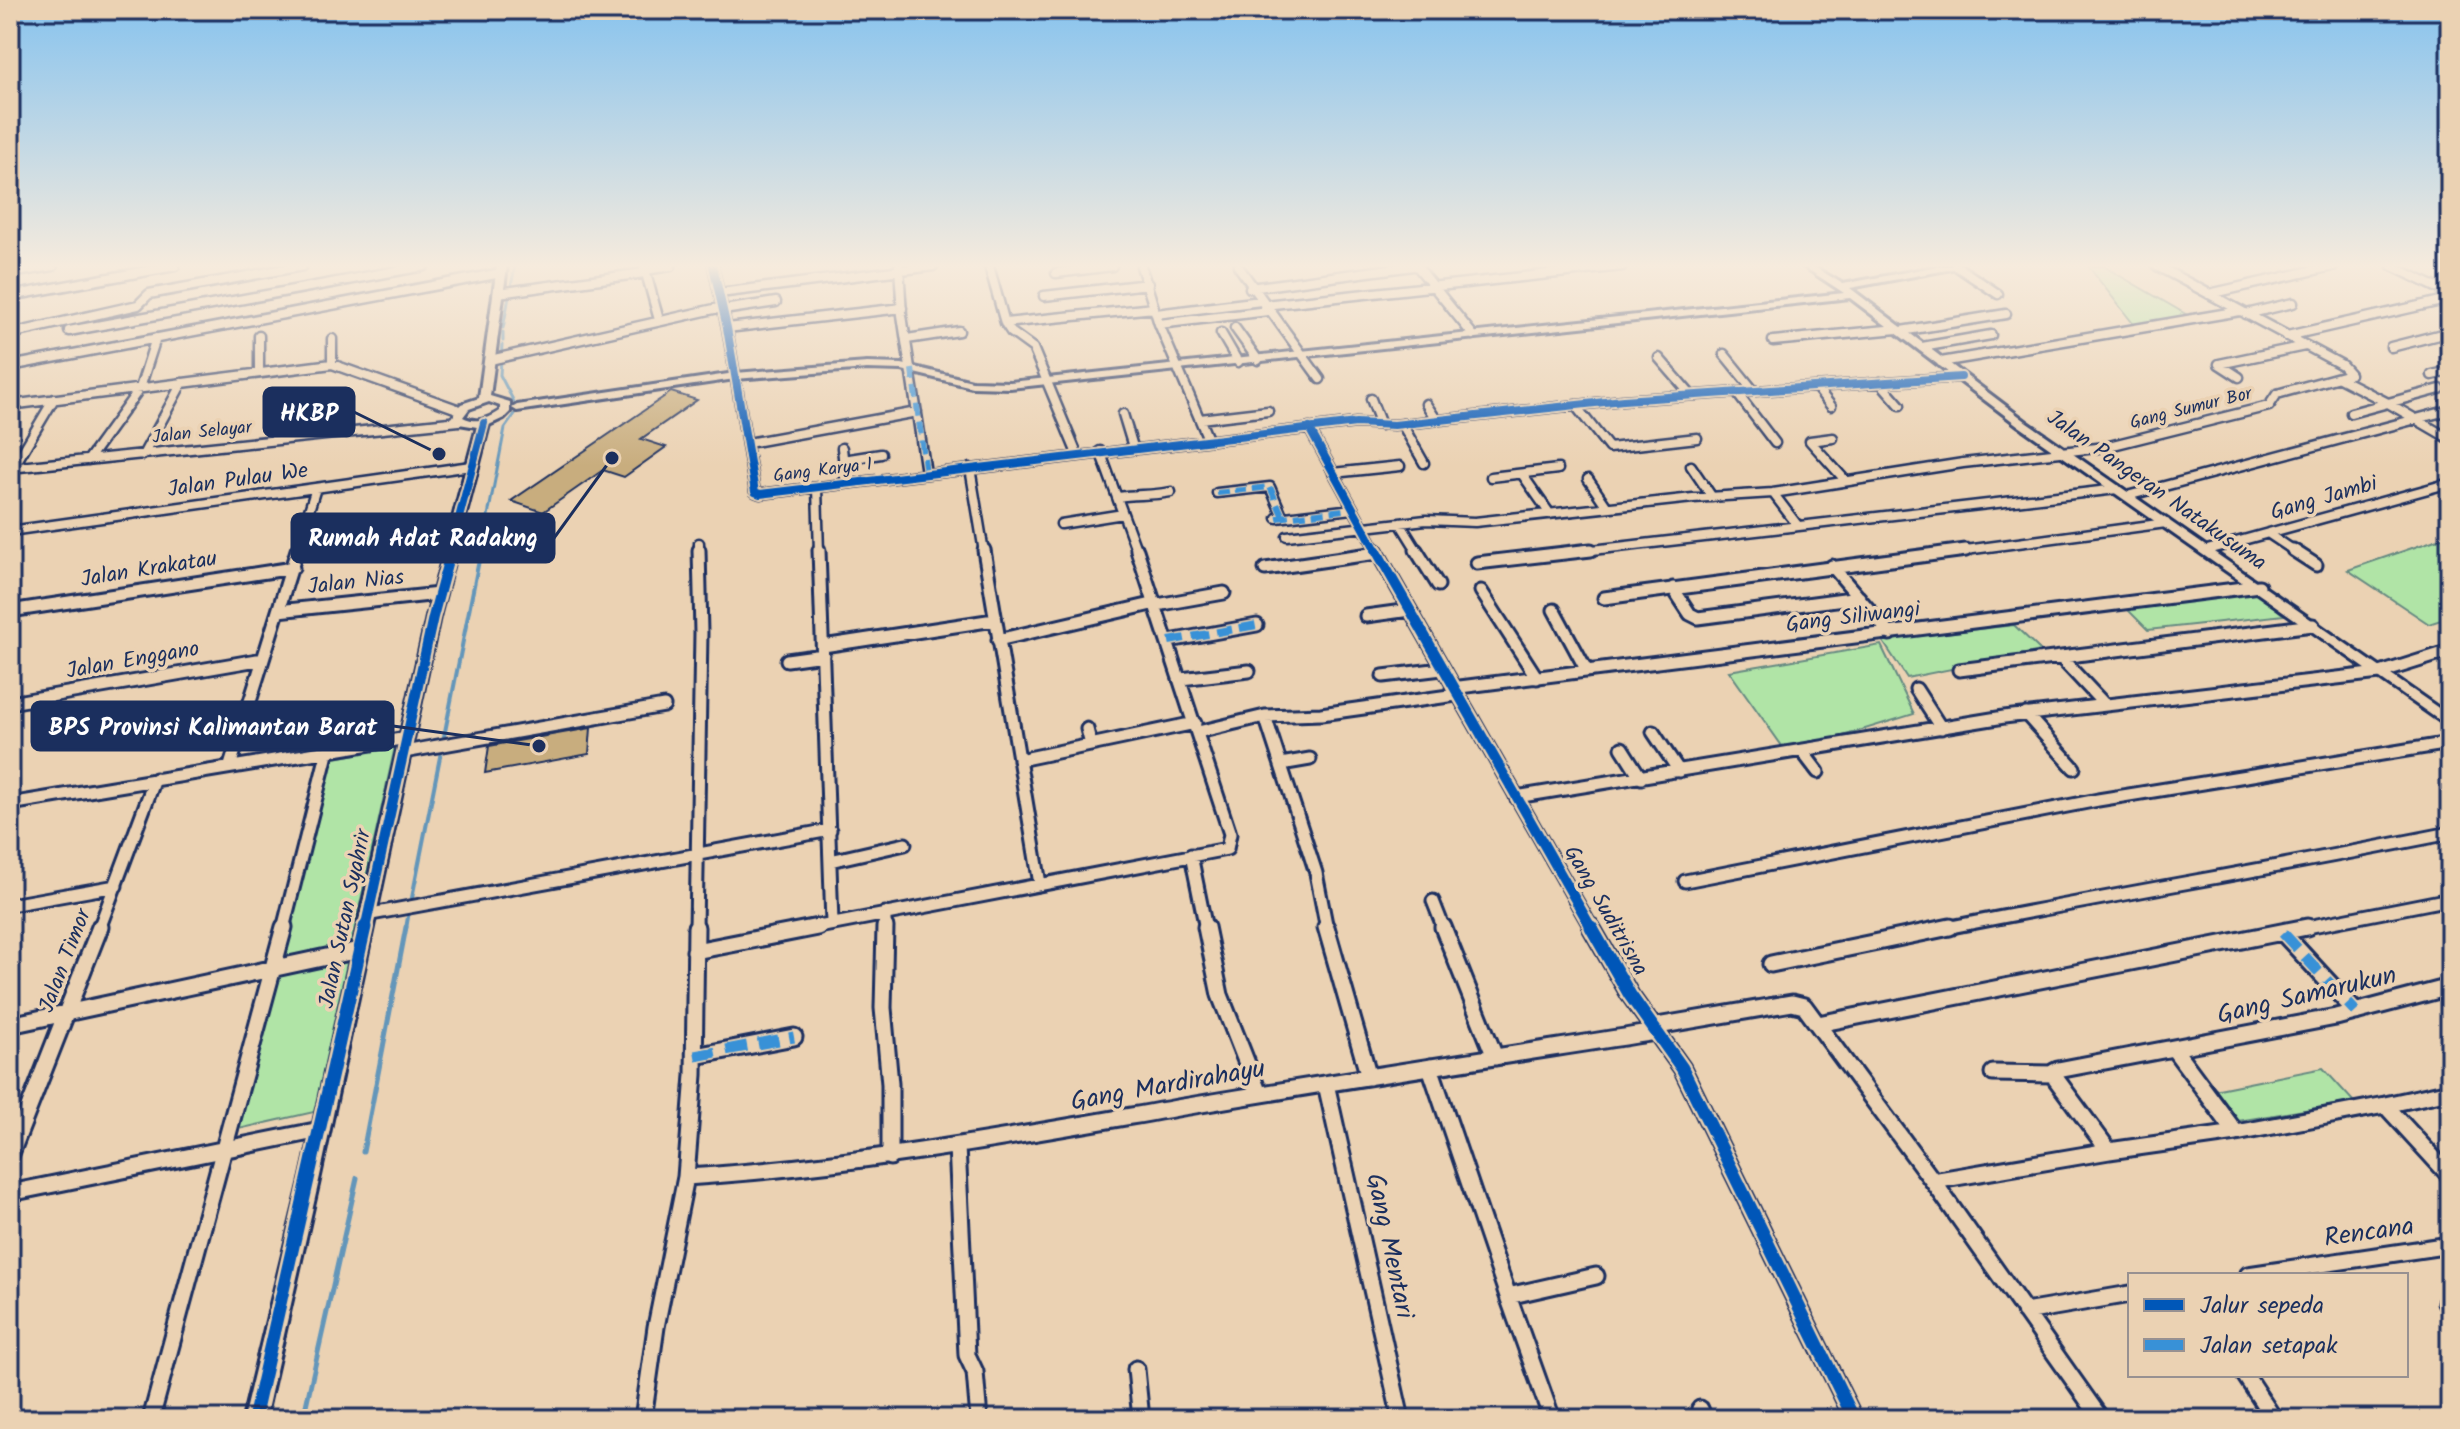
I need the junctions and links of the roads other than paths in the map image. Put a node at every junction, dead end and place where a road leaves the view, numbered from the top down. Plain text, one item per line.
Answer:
1 (182, 333) edge
2 (494, 333) edge
3 (604, 333) edge
4 (728, 333) edge
5 (906, 333) edge
6 (948, 333) edge
7 (1012, 333) edge
8 (1163, 333) edge
9 (1221, 333) dead end
10 (1238, 333) edge
11 (1287, 333) edge
12 (1471, 333) edge
13 (1493, 333) edge
14 (1868, 333) edge
15 (1903, 333) edge
16 (2122, 333) edge
17 (2281, 333) edge
18 (2301, 333) edge
19 (2447, 333) edge
20 (1473, 335) junction
21 (1991, 335) dead end
22 (259, 336) dead end
23 (2287, 336) junction
24 (156, 338) junction
25 (332, 339) dead end
26 (907, 339) junction
27 (1773, 341) dead end
28 (2306, 346) junction
29 (1922, 347) junction
30 (2391, 347) dead end
31 (1305, 354) junction
32 (1724, 354) dead end
33 (1659, 358) dead end
34 (491, 360) junction
35 (1258, 360) junction
36 (1238, 362) junction
37 (1941, 362) junction
38 (332, 364) junction
39 (10, 366) edge
40 (1179, 368) junction
41 (912, 369) junction
42 (2450, 371) edge
43 (259, 372) junction
44 (2432, 375) dead end
45 (735, 376) junction
46 (1961, 377) junction
47 (2239, 377) dead end
48 (2339, 378) junction
49 (1320, 379) dead end
50 (1045, 381) junction
51 (1880, 382) junction
52 (182, 383) junction
53 (1816, 387) junction
54 (140, 388) junction
55 (2440, 389) dead end
56 (1754, 391) junction
57 (1736, 392) junction
58 (1691, 395) junction
59 (486, 398) junction
60 (54, 399) junction
61 (1371, 399) dead end
62 (2388, 403) junction
63 (1426, 404) dead end
64 (1575, 405) junction
65 (1900, 405) dead end
66 (1831, 406) dead end
67 (12, 407) edge
68 (510, 409) junction
69 (2450, 410) edge
70 (1268, 411) dead end
71 (917, 412) junction
72 (2351, 413) dead end
73 (1123, 414) dead end
74 (456, 415) junction
75 (1238, 415) junction
76 (1200, 419) junction
77 (1436, 419) junction
78 (2416, 419) junction
79 (1402, 424) junction
80 (481, 425) junction
81 (1381, 425) junction
82 (1309, 428) junction
83 (1243, 434) junction
84 (1697, 438) dead end
85 (1833, 438) dead end
86 (1208, 439) junction
87 (2450, 439) edge
88 (748, 443) junction
89 (1775, 443) dead end
90 (1133, 447) junction
91 (842, 448) dead end
92 (1100, 451) junction
93 (881, 454) dead end
94 (1077, 454) junction
95 (2066, 454) junction
96 (143, 455) junction
97 (88, 460) junction
98 (843, 460) junction
99 (1424, 463) dead end
100 (471, 466) junction
101 (1400, 466) dead end
102 (1691, 466) dead end
103 (12, 468) edge
104 (970, 468) junction
105 (1558, 469) dead end
106 (926, 473) junction
107 (1333, 473) junction
108 (1522, 474) junction
109 (1491, 477) dead end
110 (1588, 479) dead end
111 (1845, 480) junction
112 (2450, 483) edge
113 (846, 484) junction
114 (2439, 486) junction
115 (316, 488) junction
116 (817, 488) junction
117 (1171, 492) dead end
118 (2122, 492) junction
119 (1217, 493) dead end
120 (1773, 493) junction
121 (2450, 493) edge
122 (1118, 497) junction
123 (1712, 497) junction
124 (1607, 507) junction
125 (1352, 509) junction
126 (1123, 514) junction
127 (1550, 514) junction
128 (1400, 523) junction
129 (2166, 523) junction
130 (1061, 524) dead end
131 (1798, 526) junction
132 (1363, 527) junction
133 (10, 531) edge
134 (2269, 534) junction
135 (1287, 536) dead end
136 (699, 543) dead end
137 (2207, 550) junction
138 (1377, 553) junction
139 (1477, 563) dead end
140 (2316, 565) dead end
141 (1832, 566) junction
142 (293, 568) junction
143 (1265, 569) dead end
144 (1438, 585) dead end
145 (2259, 586) junction
146 (1673, 588) junction
147 (1481, 591) dead end
148 (1224, 593) dead end
149 (439, 594) junction
150 (1859, 597) junction
151 (1604, 598) dead end
152 (1156, 604) junction
153 (1410, 610) junction
154 (1554, 610) dead end
155 (10, 611) edge
156 (278, 611) junction
157 (1366, 616) dead end
158 (994, 620) junction
159 (1257, 625) dead end
160 (2313, 625) junction
161 (1890, 634) junction
162 (998, 640) junction
163 (1169, 641) junction
164 (823, 651) junction
165 (2450, 651) edge
166 (2061, 658) junction
167 (263, 659) junction
168 (787, 660) dead end
169 (1442, 669) junction
170 (1959, 670) dead end
171 (1249, 671) dead end
172 (1587, 671) junction
173 (2380, 673) junction
174 (1383, 676) dead end
175 (1537, 678) junction
176 (1181, 679) junction
177 (1916, 689) dead end
178 (1454, 692) junction
179 (10, 703) edge
180 (2105, 705) junction
181 (664, 706) dead end
182 (2026, 714) junction
183 (1265, 716) junction
184 (2450, 722) edge
185 (1196, 727) junction
186 (1941, 728) junction
187 (1087, 729) dead end
188 (1653, 732) dead end
189 (2450, 743) edge
190 (406, 745) junction
191 (1091, 745) junction
192 (1622, 748) dead end
193 (328, 750) junction
194 (1802, 751) junction
195 (1310, 759) dead end
196 (1019, 760) junction
197 (1281, 764) junction
198 (230, 766) junction
199 (2074, 768) dead end
200 (1679, 771) junction
201 (1818, 772) dead end
202 (1641, 778) junction
203 (155, 779) junction
204 (1516, 797) junction
205 (10, 804) edge
206 (830, 830) junction
207 (2450, 833) edge
208 (905, 844) dead end
209 (697, 853) junction
210 (1191, 855) junction
211 (830, 861) junction
212 (1685, 881) dead end
213 (1040, 884) junction
214 (116, 886) junction
215 (2450, 899) edge
216 (1433, 901) dead end
217 (10, 905) edge
218 (885, 913) junction
219 (366, 915) junction
220 (832, 923) junction
221 (2283, 933) junction
222 (359, 950) junction
223 (695, 951) junction
224 (1771, 964) dead end
225 (274, 967) junction
226 (2450, 987) edge
227 (2356, 1012) junction
228 (68, 1013) junction
229 (1818, 1024) junction
230 (10, 1025) edge
231 (1654, 1030) junction
232 (794, 1037) dead end
233 (2174, 1049) junction
234 (695, 1056) junction
235 (1495, 1057) junction
236 (1430, 1067) junction
237 (1993, 1073) dead end
238 (2054, 1074) junction
239 (1369, 1077) junction
240 (1326, 1084) junction
241 (2450, 1091) edge
242 (1259, 1094) junction
243 (2385, 1105) junction
244 (320, 1130) junction
245 (2236, 1133) junction
246 (957, 1146) junction
247 (224, 1150) junction
248 (2109, 1151) junction
249 (10, 1156) edge
250 (890, 1157) junction
251 (2450, 1176) edge
252 (686, 1177) junction
253 (1933, 1181) junction
254 (10, 1193) edge
255 (2450, 1245) edge
256 (2261, 1273) edge
257 (1596, 1276) dead end
258 (2128, 1294) edge
259 (1508, 1296) junction
260 (2025, 1312) junction
261 (1136, 1369) dead end
262 (2246, 1377) edge
263 (151, 1419) edge
264 (254, 1419) edge
265 (643, 1419) edge
266 (979, 1419) edge
267 (1141, 1419) edge
268 (1401, 1419) edge
269 (1552, 1419) edge
270 (1854, 1419) edge
271 (2101, 1419) edge
272 (2274, 1419) edge

1 - 24 street
2 - 34 street
3 - 34 street
4 - 45 street, Gang Karya 1
5 - 26 street
6 - 26 street
7 - 50 street
8 - 40 street
9 - 36 street
10 - 35 street
11 - 31 street
12 - 20 street
13 - 20 street
14 - 27 street
15 - 29 street, Jalan Pangeran Natakusuma
16 - 37 street
17 - 23 street
18 - 23 street
19 - 30 street
20 - 31 street
21 - 29 street
22 - 43 street
23 - 28 street
24 - 39 street
24 - 54 street
25 - 38 street
26 - 41 street
28 - 47 street
28 - 48 street
29 - 37 street, Jalan Pangeran Natakusuma
31 - 35 street
31 - 49 street
32 - 56 street
33 - 58 street
34 - 59 street
35 - 36 street
36 - 40 street
37 - 46 street, Jalan Pangeran Natakusuma
38 - 43 street
38 - 74 street
40 - 50 street
40 - 76 street
41 - 45 street
41 - 50 street
41 - 71 street
42 - 44 street
43 - 52 street
45 - 68 street
45 - 88 street, Gang Karya 1
46 - 51 street, Gang Karya 1
46 - 95 street, Jalan Pangeran Natakusuma
48 - 62 street
48 - 95 street, Gang Sumur Bor
50 - 94 street
51 - 53 street, Gang Karya 1
51 - 65 street
52 - 54 street
52 - 96 street
53 - 56 street, Gang Karya 1
53 - 66 street
54 - 60 street
54 - 97 street
55 - 62 street
56 - 57 street, Gang Karya 1
57 - 58 street, Gang Karya 1
57 - 89 street
58 - 64 street, Gang Karya 1
59 - 68 street
59 - 74 street
60 - 67 street
60 - 103 street
61 - 81 street
62 - 72 street
62 - 78 street
63 - 77 street
64 - 77 street, Gang Karya 1
64 - 84 street
68 - 80 street
69 - 78 street
70 - 75 street
71 - 88 street
71 - 106 street
73 - 90 street
74 - 80 street
74 - 96 street, Jalan Selayar
75 - 76 street
75 - 83 street
76 - 86 street
77 - 79 street, Gang Karya 1
78 - 87 street
78 - 118 street
79 - 81 street, Gang Karya 1
79 - 99 street
80 - 100 street, Jalan Sutan Syahrir
81 - 82 street, Gang Karya 1
82 - 83 street, Gang Karya 1
82 - 107 street, Gang Suditrisna
83 - 86 street, Gang Karya 1
85 - 111 street
86 - 90 street, Gang Karya 1
88 - 116 street, Gang Karya 1
90 - 92 street, Gang Karya 1
91 - 98 street
92 - 94 street, Gang Karya 1
92 - 122 street
93 - 98 street
94 - 104 street, Gang Karya 1
95 - 111 street, Gang Sumur Bor
95 - 118 street, Jalan Pangeran Natakusuma
96 - 97 street, Jalan Selayar
97 - 103 street, Jalan Selayar
98 - 113 street
100 - 115 street, Jalan Pulau We
100 - 149 street, Jalan Sutan Syahrir
101 - 107 street
102 - 123 street
104 - 106 street, Gang Karya 1
104 - 158 street
105 - 108 street
106 - 113 street, Gang Karya 1
107 - 125 street, Gang Suditrisna
108 - 109 street
108 - 127 street
110 - 124 street
111 - 120 street, Gang Sumur Bor
112 - 114 street, Gang Jambi
113 - 116 street, Gang Karya 1
114 - 121 street
114 - 134 street, Gang Jambi
115 - 133 street, Jalan Pulau We
115 - 142 street
116 - 164 street
117 - 122 street
118 - 129 street, Jalan Pangeran Natakusuma
118 - 131 street
119 - 125 street
120 - 123 street, Gang Sumur Bor
120 - 131 street
122 - 126 street
123 - 124 street, Gang Sumur Bor
124 - 127 street, Gang Sumur Bor
125 - 132 street, Gang Suditrisna
126 - 130 street
126 - 152 street
127 - 128 street, Gang Sumur Bor
128 - 132 street, Gang Sumur Bor
128 - 144 street
129 - 137 street, Jalan Pangeran Natakusuma
129 - 141 street
131 - 139 street
132 - 135 street, Gang Sumur Bor
132 - 138 street, Gang Suditrisna
134 - 137 street, Gang Jambi
134 - 140 street
136 - 209 street
137 - 145 street, Jalan Pangeran Natakusuma
138 - 143 street
138 - 153 street, Gang Suditrisna
141 - 146 street
141 - 150 street
142 - 155 street, Jalan Krakatau
142 - 156 street
145 - 160 street, Jalan Pangeran Natakusuma
145 - 161 street, Gang Siliwangi
146 - 150 street
146 - 151 street
147 - 175 street
148 - 152 street
149 - 156 street, Jalan Nias
149 - 190 street, Jalan Sutan Syahrir
150 - 161 street
152 - 162 street
152 - 163 street
153 - 157 street
153 - 169 street, Gang Suditrisna
154 - 172 street
156 - 167 street
158 - 162 street
158 - 164 street
159 - 163 street
160 - 166 street
160 - 173 street, Jalan Pangeran Natakusuma
161 - 172 street, Gang Siliwangi
162 - 196 street
163 - 176 street
164 - 168 street
164 - 206 street
165 - 173 street
166 - 170 street
166 - 180 street
167 - 179 street, Jalan Enggano
167 - 198 street
169 - 174 street
169 - 178 street, Gang Suditrisna
171 - 176 street
172 - 175 street, Gang Siliwangi
173 - 180 street
173 - 184 street, Jalan Pangeran Natakusuma
175 - 178 street, Gang Siliwangi
176 - 185 street
177 - 186 street
178 - 183 street, Gang Siliwangi
178 - 204 street, Gang Suditrisna
180 - 182 street
181 - 190 street
182 - 186 street
182 - 199 street
183 - 185 street, Gang Siliwangi
183 - 197 street
185 - 191 street, Gang Siliwangi
185 - 210 street
186 - 194 street
187 - 191 street
188 - 200 street
189 - 212 street
190 - 193 street
190 - 219 street, Jalan Sutan Syahrir
191 - 196 street, Gang Siliwangi
192 - 202 street
193 - 198 street
193 - 225 street
194 - 200 street
194 - 201 street
195 - 197 street
196 - 213 street
197 - 239 street
198 - 203 street
200 - 202 street
202 - 204 street
203 - 205 street
203 - 214 street, Jalan Timor
204 - 231 street, Gang Suditrisna
206 - 209 street
206 - 211 street
207 - 224 street
208 - 211 street
209 - 219 street
209 - 223 street
210 - 213 street
210 - 242 street
211 - 220 street
213 - 218 street
214 - 217 street
214 - 228 street, Jalan Timor
215 - 221 street
216 - 235 street
218 - 220 street
218 - 250 street
219 - 222 street, Jalan Sutan Syahrir
220 - 223 street
221 - 227 street
221 - 229 street
222 - 225 street
222 - 244 street, Jalan Sutan Syahrir
223 - 234 street
225 - 228 street
225 - 247 street
226 - 227 street, Gang Samarukun
227 - 233 street, Gang Samarukun
228 - 230 street
228 - 249 street, Jalan Timor
229 - 231 street, Gang Mardirahayu
229 - 253 street
231 - 235 street, Gang Mardirahayu
231 - 270 street, Gang Suditrisna
232 - 234 street
233 - 238 street, Gang Samarukun
233 - 245 street
234 - 252 street
235 - 236 street, Gang Mardirahayu
236 - 239 street, Gang Mardirahayu
236 - 259 street
237 - 238 street, Gang Samarukun
238 - 248 street
239 - 240 street, Gang Mardirahayu
240 - 242 street, Gang Mardirahayu
240 - 268 street, Gang Mentari
241 - 243 street
242 - 246 street, Gang Mardirahayu
243 - 245 street
243 - 251 street
244 - 247 street
244 - 264 street, Jalan Sutan Syahrir
245 - 248 street
246 - 250 street, Gang Mardirahayu
246 - 266 street
247 - 254 street
247 - 263 street
248 - 253 street
250 - 252 street, Gang Mardirahayu
252 - 265 street
253 - 260 street
255 - 256 street, Rencana
257 - 259 street
258 - 260 street
259 - 269 street
260 - 271 street
261 - 267 street
262 - 272 street

